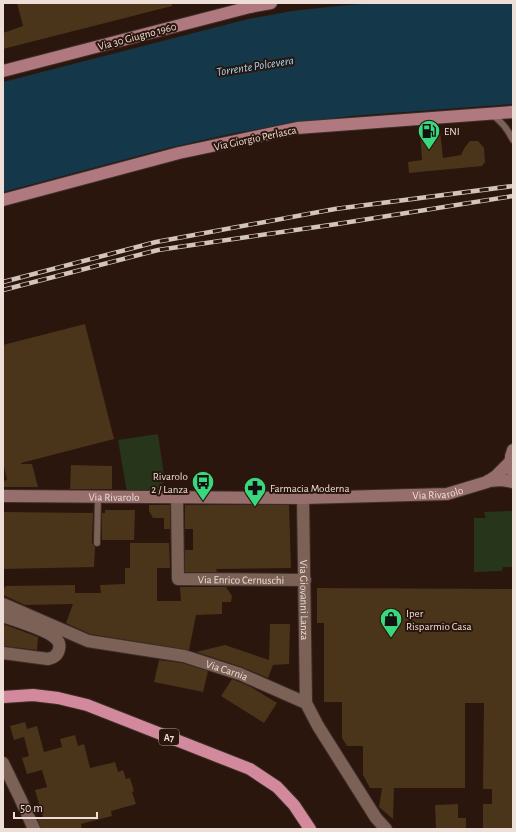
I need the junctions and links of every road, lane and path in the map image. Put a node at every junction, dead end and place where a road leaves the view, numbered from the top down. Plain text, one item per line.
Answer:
1 (271, 3) edge
2 (3, 71) edge
3 (513, 112) edge
4 (489, 113) junction
5 (513, 140) edge
6 (3, 200) edge
7 (513, 450) edge
8 (512, 468) edge
9 (487, 482) junction
10 (513, 482) edge
11 (3, 496) edge
12 (98, 497) junction
13 (177, 497) junction
14 (303, 498) junction
15 (97, 543) dead end
16 (305, 580) junction
17 (3, 604) edge
18 (5, 617) edge
19 (3, 653) edge
20 (3, 697) edge
21 (306, 703) junction
22 (3, 763) edge
23 (34, 829) edge
24 (310, 829) edge
25 (386, 829) edge

1 - 2 main road, Via 30 Giugno 1960
3 - 4 main road, Via Giorgio Perlasca
4 - 5 lane
4 - 6 main road, Via Giorgio Perlasca
7 - 8 main road, Via Rivarolo
8 - 9 main road, Via Rivarolo
9 - 10 main road, Via Rivarolo
9 - 14 main road, Via Rivarolo
11 - 12 main road, Via Rivarolo
12 - 13 main road, Via Rivarolo
12 - 15 lane
13 - 14 main road, Via Rivarolo
13 - 16 street, Via Enrico Cernuschi
14 - 16 street, Via Giovanni Lanza
16 - 21 street, Via Giovanni Lanza
17 - 21 street, Via Carnia
18 - 19 street
20 - 24 highway, A7
21 - 25 street
22 - 23 street

